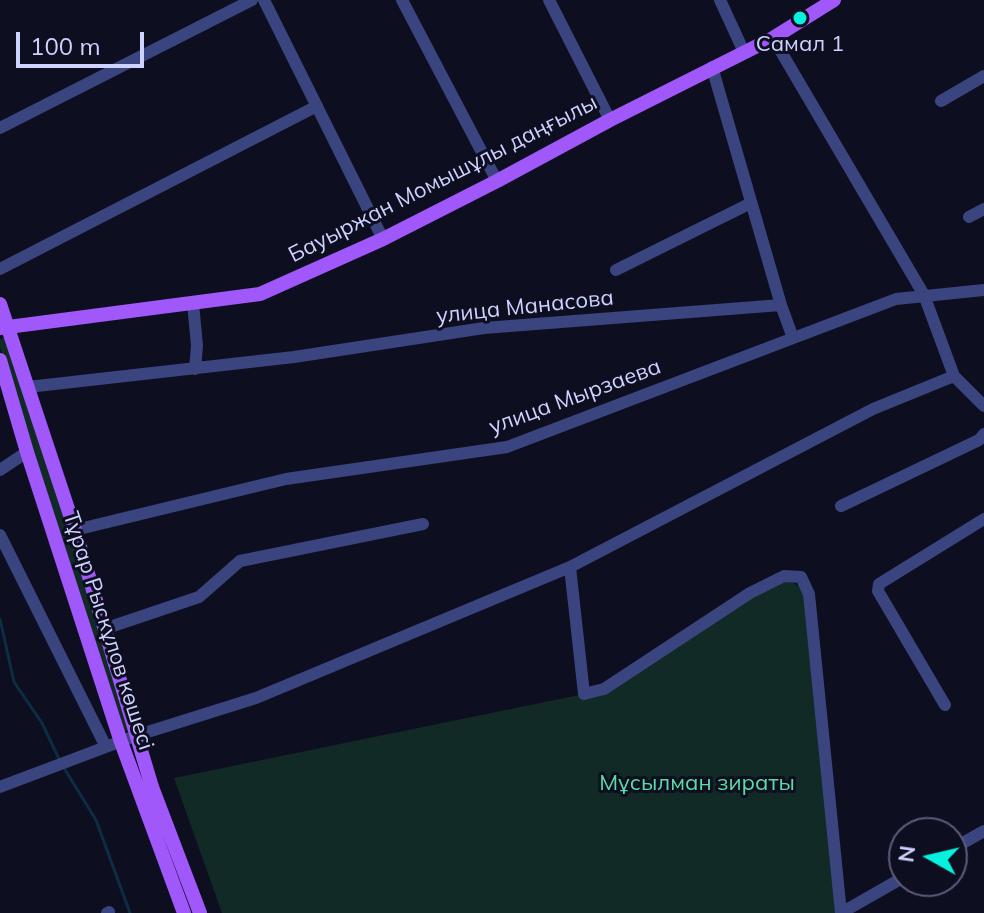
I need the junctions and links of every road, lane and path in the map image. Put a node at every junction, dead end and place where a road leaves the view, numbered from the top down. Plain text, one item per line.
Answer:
1 (252, 0) edge
2 (264, 0) edge
3 (402, 0) edge
4 (549, 0) edge
5 (720, 0) edge
6 (834, 0) edge
7 (773, 38) junction
8 (744, 52) junction
9 (712, 67) junction
10 (984, 76) edge
11 (941, 101) dead end
12 (317, 106) junction
13 (610, 120) junction
14 (0, 128) edge
15 (497, 181) junction
16 (751, 203) junction
17 (984, 209) edge
18 (969, 217) dead end
19 (383, 239) junction
20 (0, 269) edge
21 (616, 270) dead end
22 (984, 290) edge
23 (924, 295) junction
24 (193, 303) junction
25 (0, 304) edge
26 (781, 305) junction
27 (4, 328) edge
28 (793, 338) junction
29 (0, 360) edge
30 (195, 369) junction
31 (954, 376) junction
32 (28, 387) junction
33 (984, 406) edge
34 (982, 438) edge
35 (27, 452) junction
36 (0, 470) edge
37 (841, 506) dead end
38 (984, 519) edge
39 (423, 524) dead end
40 (75, 530) junction
41 (0, 535) edge
42 (570, 567) junction
43 (104, 629) junction
44 (945, 705) dead end
45 (135, 736) junction
46 (113, 744) junction
47 (0, 787) edge
48 (888, 886) edge
49 (184, 913) edge
50 (200, 913) edge
51 (841, 913) edge

1 - 14 street
2 - 12 street
3 - 15 street
4 - 13 street
5 - 8 street
6 - 7 main road, Бауыржан Момышұлы даңғылы
7 - 8 main road, Бауыржан Момышұлы даңғылы
7 - 23 street
8 - 9 main road, Бауыржан Момышұлы даңғылы
9 - 13 main road, Бауыржан Момышұлы даңғылы
9 - 16 street
10 - 11 street
12 - 19 street
12 - 20 street
13 - 15 main road, Бауыржан Момышұлы даңғылы
15 - 19 main road, Бауыржан Момышұлы даңғылы
16 - 21 street
16 - 26 street
17 - 18 street
19 - 24 main road, Бауыржан Момышұлы даңғылы
22 - 23 street, улица Мырзаева
23 - 28 street, улица Мырзаева
23 - 31 street
24 - 27 main road, Бауыржан Момышұлы даңғылы
24 - 30 street
25 - 27 main road, Тұрар Рыскұлов көшесі
26 - 28 street
26 - 30 street, улица Манасова
27 - 32 main road, Тұрар Рыскұлов көшесі
28 - 40 street, улица Мырзаева
29 - 35 main road, Тұрар Рыскұлов көшесі
30 - 32 street, улица Манасова
31 - 33 street
31 - 42 street
32 - 40 main road, Тұрар Рыскұлов көшесі
34 - 37 street
35 - 36 street
35 - 46 main road, Тұрар Рыскұлов көшесі
38 - 44 street
39 - 43 street
40 - 43 main road, Тұрар Рыскұлов көшесі
41 - 46 street
42 - 45 street
42 - 51 street
43 - 45 main road, Тұрар Рыскұлов көшесі
45 - 46 street
45 - 50 main road, Тұрар Рыскұлов көшесі
46 - 47 street
46 - 49 main road, Тұрар Рыскұлов көшесі
48 - 51 street

